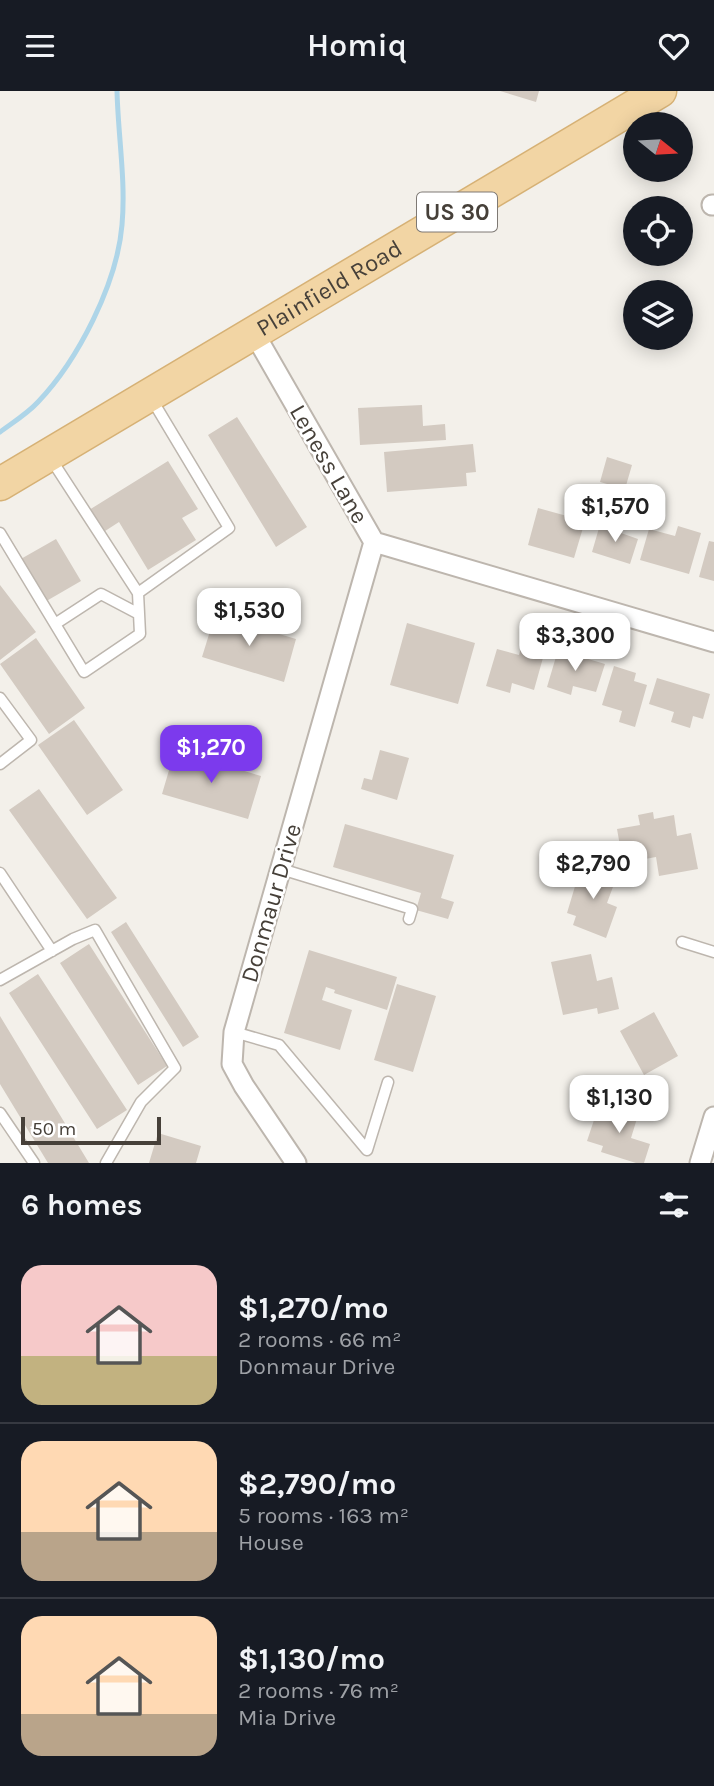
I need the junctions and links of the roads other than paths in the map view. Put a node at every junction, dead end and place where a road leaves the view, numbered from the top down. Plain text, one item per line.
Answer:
1 (660, 91) edge
2 (254, 333) junction
3 (150, 395) junction
4 (49, 455) junction
5 (0, 484) edge
6 (0, 533) edge
7 (374, 543) junction
8 (3, 546) edge
9 (138, 593) junction
10 (139, 614) junction
11 (55, 624) junction
12 (714, 642) edge
13 (0, 698) edge
14 (0, 764) edge
15 (281, 869) junction
16 (0, 873) edge
17 (410, 919) dead end
18 (682, 942) dead end
19 (52, 951) junction
20 (714, 952) edge
21 (0, 980) edge
22 (234, 1033) junction
23 (388, 1082) dead end
24 (0, 1113) edge
25 (714, 1117) edge
26 (34, 1163) edge
27 (106, 1163) edge
28 (296, 1163) edge
29 (699, 1163) edge

1 - 2 main road, Plainfield Road / US 30
2 - 3 main road, Plainfield Road / US 30
2 - 7 street, Leness Lane
3 - 4 main road, Plainfield Road / US 30
3 - 9 lane
4 - 5 main road, Plainfield Road / US 30
4 - 9 lane
6 - 8 lane
7 - 12 street, Leness Lane
7 - 15 street, Donmaur Drive
8 - 11 lane
9 - 10 lane
10 - 11 lane
10 - 11 lane
13 - 14 lane
15 - 17 lane
15 - 22 street, Donmaur Drive
16 - 19 lane
18 - 20 lane
19 - 21 lane
19 - 27 lane
22 - 23 lane
22 - 28 street, Donmaur Drive
24 - 26 lane
25 - 29 street

